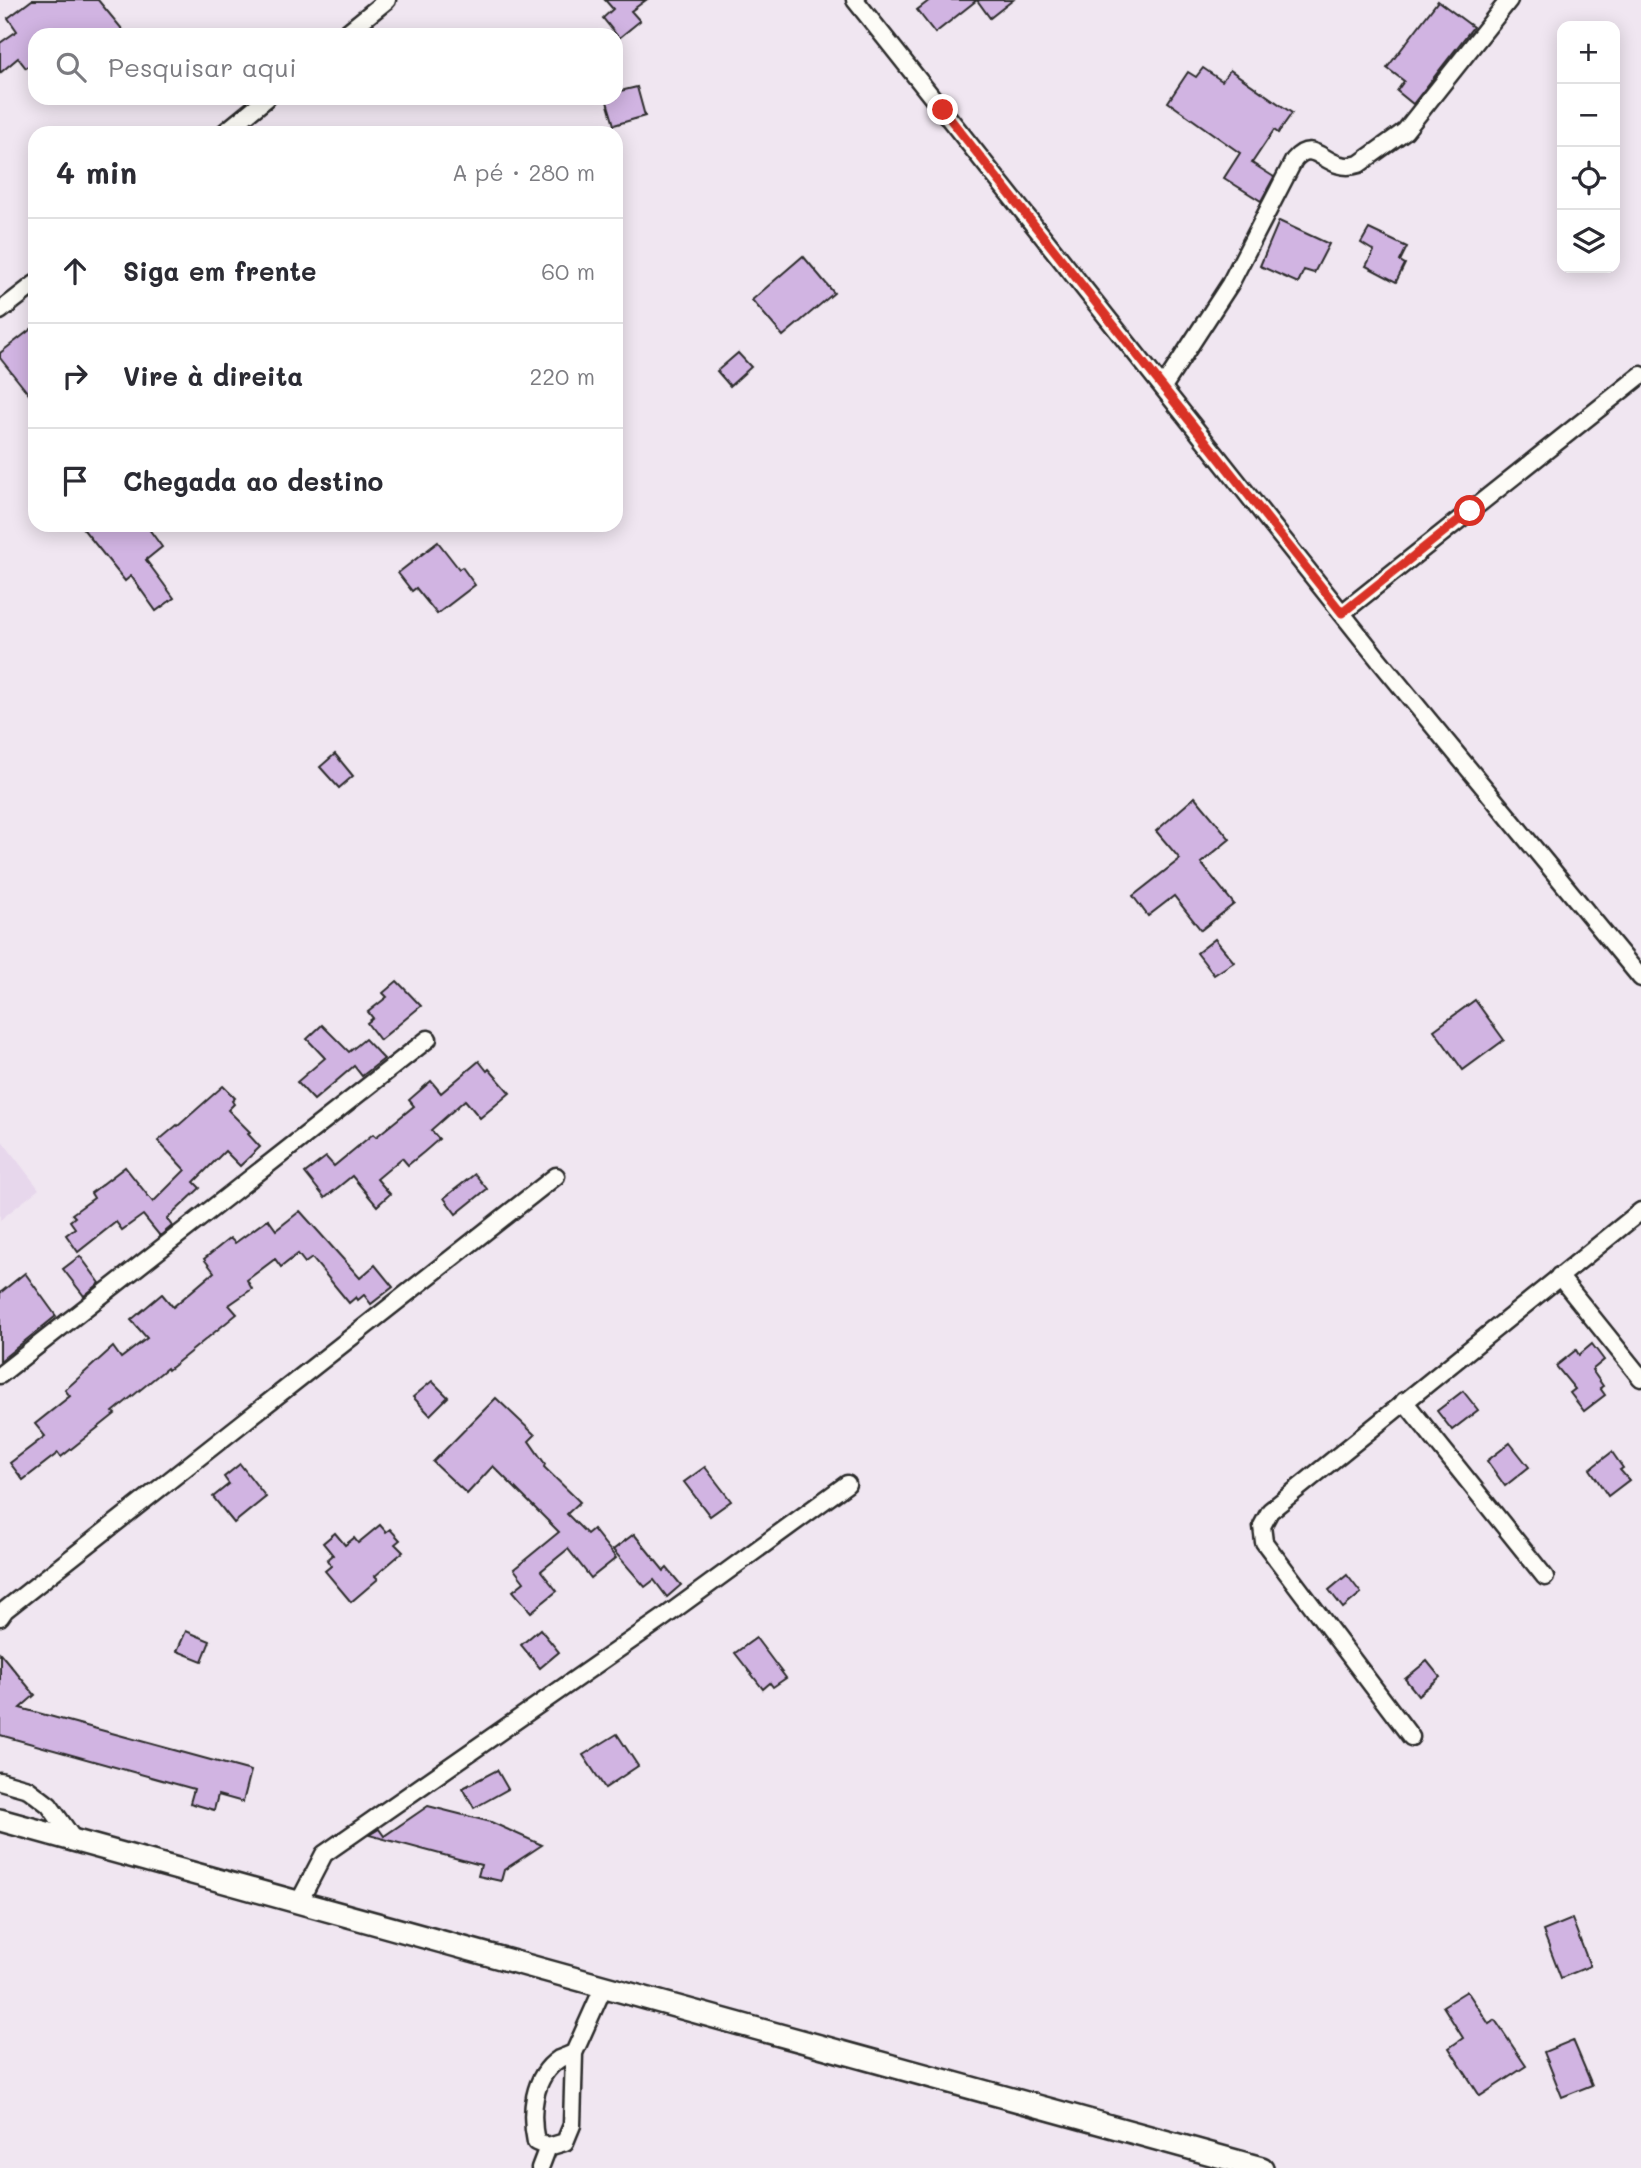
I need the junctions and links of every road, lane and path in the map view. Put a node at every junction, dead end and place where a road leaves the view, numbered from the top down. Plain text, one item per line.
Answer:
1 (387, 0) edge
2 (855, 0) edge
3 (1509, 0) edge
4 (353, 28) edge
5 (258, 105) edge
6 (233, 126) edge
7 (28, 289) edge
8 (0, 311) edge
9 (1641, 375) edge
10 (1163, 387) junction
11 (1342, 613) junction
12 (1641, 978) edge
13 (428, 1039) dead end
14 (556, 1176) dead end
15 (1641, 1211) edge
16 (1559, 1276) junction
17 (0, 1375) edge
18 (1641, 1378) edge
19 (1404, 1401) junction
20 (847, 1484) dead end
21 (1545, 1577) dead end
22 (0, 1617) edge
23 (1411, 1737) dead end
24 (0, 1781) edge
25 (0, 1820) edge
26 (74, 1840) junction
27 (299, 1902) junction
28 (604, 1986) junction
29 (575, 2053) junction
30 (548, 2147) junction
31 (540, 2168) edge
32 (1262, 2168) edge

1 - 4 street
2 - 10 street
3 - 10 street
5 - 6 street
7 - 8 street
9 - 11 street
10 - 11 street
11 - 12 street
13 - 17 street
14 - 22 street
15 - 16 street
16 - 18 street
16 - 19 street
19 - 21 street
19 - 23 street
20 - 27 street
24 - 26 street
25 - 26 main road
26 - 27 main road
27 - 28 main road
28 - 29 street
28 - 32 main road
29 - 30 street
29 - 30 street
30 - 31 street

